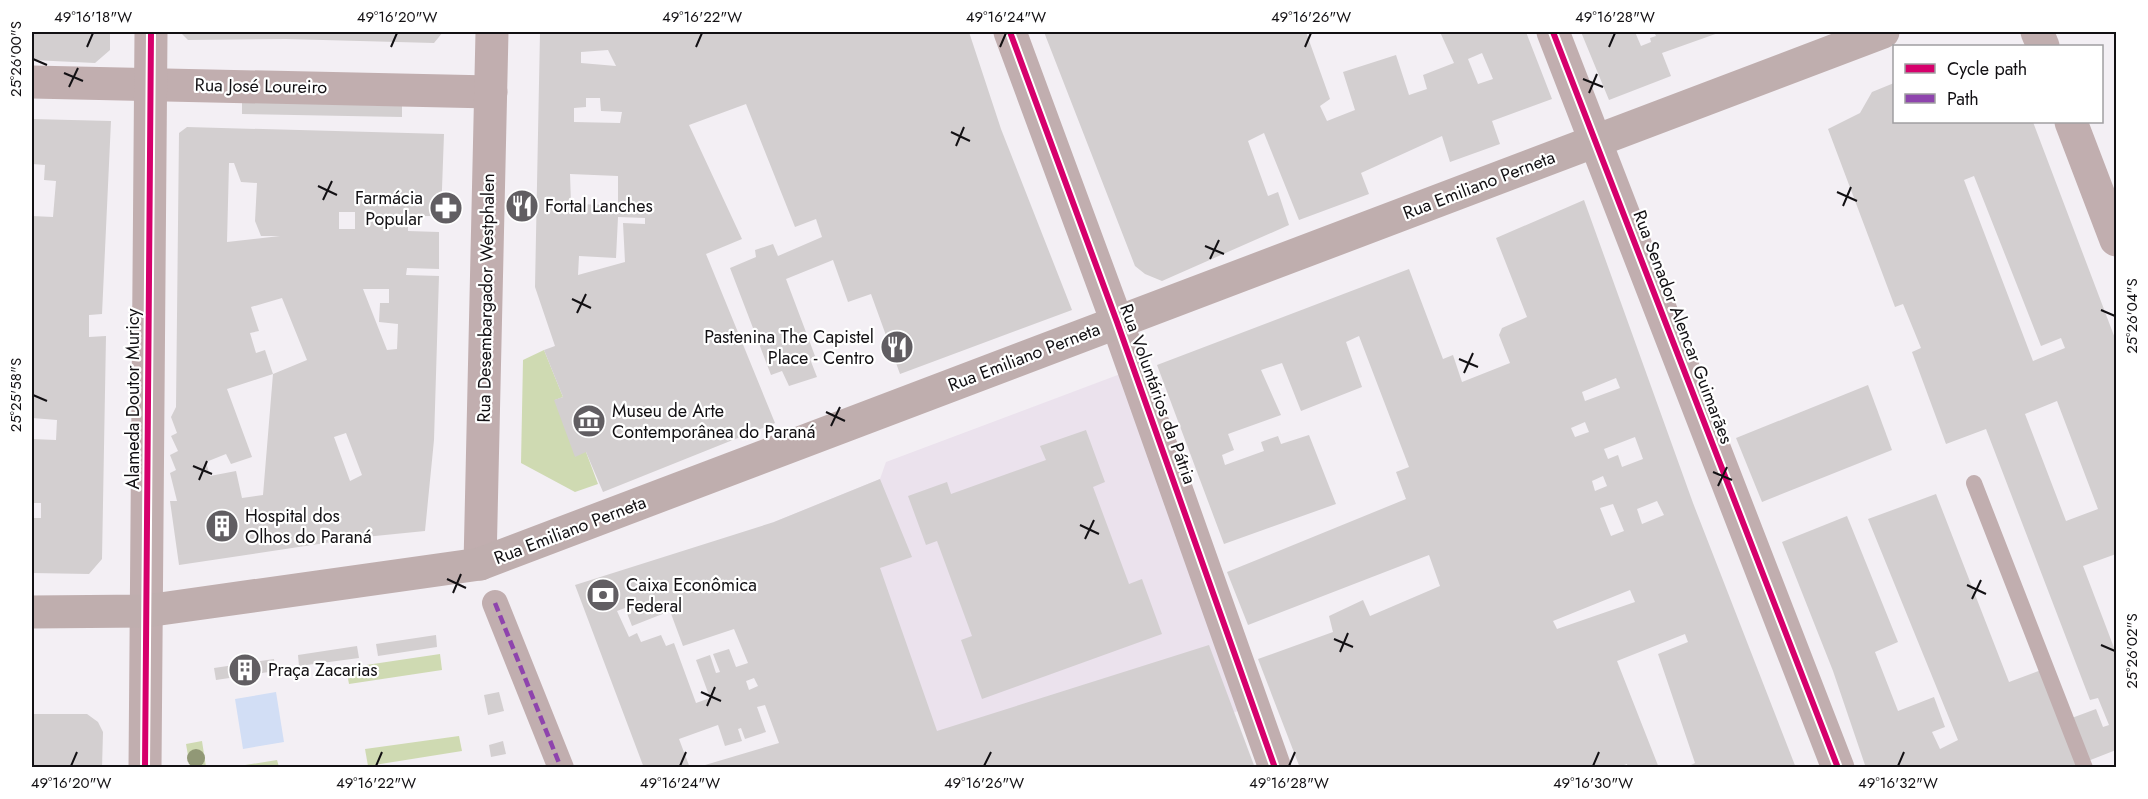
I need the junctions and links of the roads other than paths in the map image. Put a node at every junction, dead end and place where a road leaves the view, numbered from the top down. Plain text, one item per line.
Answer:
1 (151, 32) edge
2 (492, 32) edge
3 (1010, 32) edge
4 (1553, 32) edge
5 (1883, 32) edge
6 (32, 82) edge
7 (150, 84) junction
8 (491, 93) junction
9 (2072, 123) edge
10 (1595, 141) junction
11 (2116, 240) edge
12 (1117, 322) junction
13 (1974, 483) dead end
14 (480, 564) junction
15 (495, 603) dead end
16 (146, 611) junction
17 (32, 612) edge
18 (145, 768) edge
19 (561, 768) edge
20 (1275, 768) edge
21 (1838, 768) edge
22 (2085, 768) edge

1 - 7 street, Alameda Doutor Muricy
2 - 8 street, Rua Desembargador Westphalen
3 - 12 street, Rua Voluntários da Pátria
4 - 10 street, Rua Senador Alencar Guimarães
5 - 10 main road, Rua Emiliano Perneta
6 - 7 street, Rua José Loureiro
7 - 8 street, Rua José Loureiro
7 - 16 street, Alameda Doutor Muricy
8 - 14 street, Rua Desembargador Westphalen
9 - 11 street
10 - 12 main road, Rua Emiliano Perneta
10 - 21 street, Rua Senador Alencar Guimarães
12 - 14 main road, Rua Emiliano Perneta
12 - 20 street, Rua Voluntários da Pátria
13 - 22 lane
14 - 16 main road, Rua Emiliano Perneta
15 - 19 street
16 - 17 main road, Rua Emiliano Perneta
16 - 18 street, Alameda Doutor Muricy

